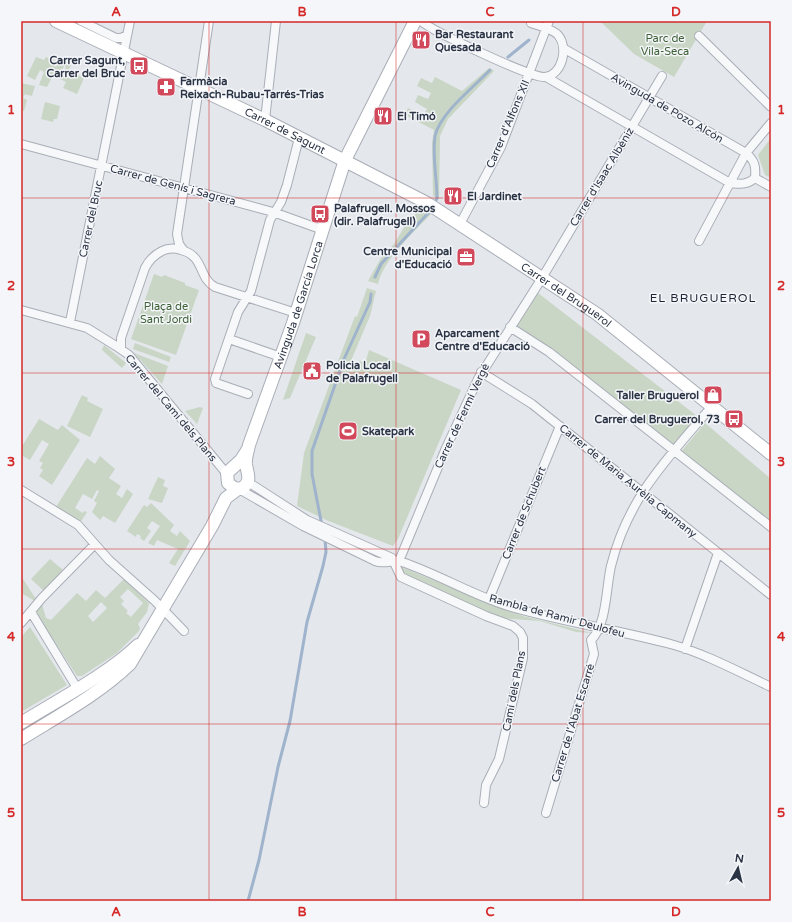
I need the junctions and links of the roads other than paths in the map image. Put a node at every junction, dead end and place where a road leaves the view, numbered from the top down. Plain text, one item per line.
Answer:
1 (56, 21) edge
2 (81, 21) edge
3 (130, 21) edge
4 (209, 21) edge
5 (276, 21) edge
6 (415, 21) edge
7 (421, 21) edge
8 (532, 22) edge
9 (547, 25) edge
10 (127, 35) junction
11 (699, 36) dead end
12 (116, 38) junction
13 (563, 48) junction
14 (128, 53) junction
15 (529, 74) junction
16 (662, 76) dead end
17 (546, 77) junction
18 (199, 89) junction
19 (649, 98) junction
20 (771, 107) edge
21 (265, 120) junction
22 (771, 123) edge
23 (633, 126) junction
24 (299, 138) junction
25 (21, 144) edge
26 (746, 153) junction
27 (345, 160) junction
28 (102, 166) junction
29 (755, 178) junction
30 (730, 183) junction
31 (184, 187) junction
32 (771, 187) edge
33 (274, 212) junction
34 (460, 224) junction
35 (323, 230) junction
36 (178, 231) junction
37 (699, 241) dead end
38 (165, 250) junction
39 (184, 251) junction
40 (542, 278) junction
41 (246, 298) junction
42 (21, 310) edge
43 (296, 313) junction
44 (70, 322) junction
45 (510, 327) junction
46 (229, 339) junction
47 (120, 349) junction
48 (281, 358) junction
49 (481, 372) junction
50 (248, 394) dead end
51 (712, 406) junction
52 (560, 426) junction
53 (673, 451) junction
54 (771, 454) edge
55 (237, 480) junction
56 (21, 490) edge
57 (642, 492) junction
58 (771, 527) edge
59 (95, 544) junction
60 (718, 553) junction
61 (395, 560) junction
62 (771, 595) edge
63 (489, 600) junction
64 (163, 610) junction
65 (31, 612) junction
66 (21, 623) edge
67 (184, 631) dead end
68 (598, 632) junction
69 (146, 637) junction
70 (685, 649) junction
71 (771, 686) edge
72 (77, 688) junction
73 (21, 723) edge
74 (21, 739) edge
75 (484, 804) dead end
76 (546, 813) dead end

1 - 14 street, Carrer de Sagunt
2 - 12 street, Carrer de Sagunt
3 - 10 street, Carrer del Bruc
4 - 18 street
5 - 21 street
6 - 27 street, Avinguda de García Lorca
7 - 15 street
8 - 9 street
9 - 13 street
9 - 15 street, Carrer d'Alfons XII
10 - 12 street
10 - 14 street, Carrer del Bruc
11 - 20 street
12 - 14 street, Carrer de Sagunt
13 - 17 street
13 - 19 street, Avinguda de Pozo Alcón
14 - 18 street, Carrer de Sagunt
14 - 28 street, Carrer del Bruc
15 - 17 street
15 - 34 street, Carrer d'Alfons XII
16 - 19 street, Carrer d'Isaac Albéniz
17 - 23 street
18 - 21 street, Carrer de Sagunt
18 - 31 street
19 - 23 street, Carrer d'Isaac Albéniz
19 - 26 street, Avinguda de Pozo Alcón
21 - 24 street, Carrer de Sagunt
22 - 26 street
23 - 30 street
23 - 40 street, Carrer d'Isaac Albéniz
24 - 27 street, Carrer de Sagunt
24 - 33 street
25 - 28 street, Carrer de Genís i Sagrera
26 - 29 street, Avinguda de Pozo Alcón
26 - 30 street
27 - 34 street, Carrer del Bruguerol
27 - 35 street, Avinguda de García Lorca
28 - 31 street, Carrer de Genís i Sagrera
28 - 44 street, Carrer del Bruc
29 - 30 street
29 - 32 street
30 - 37 street
31 - 33 street, Carrer de Genís i Sagrera
31 - 36 street
33 - 35 street, Carrer de Genís i Sagrera
33 - 41 street
34 - 40 street, Carrer del Bruguerol
35 - 43 street, Avinguda de García Lorca
36 - 38 street
36 - 39 street
38 - 39 street
38 - 47 street
39 - 41 street
40 - 45 street, Carrer de Fermí Vergé
40 - 51 street, Carrer del Bruguerol
41 - 43 street
41 - 46 street
42 - 44 street, Carrer del Camí dels Plans
43 - 48 street, Avinguda de García Lorca
44 - 47 street, Carrer del Camí dels Plans
45 - 49 street, Carrer de Fermí Vergé
45 - 53 street
46 - 48 street
46 - 50 street
47 - 55 street, Carrer del Camí dels Plans
48 - 55 street, Avinguda de García Lorca
49 - 52 street, Carrer de Maria Aurèlia Capmany
49 - 61 street, Carrer de Fermí Vergé
51 - 53 street
51 - 54 street, Carrer del Bruguerol
52 - 57 street, Carrer de Maria Aurèlia Capmany
52 - 63 street, Carrer de Schubert
53 - 57 street
53 - 58 street
55 - 61 street, Rambla de Ramir Deulofeu
55 - 61 street, Rambla de Ramir Deulofeu
55 - 64 street
56 - 59 street
57 - 60 street, Carrer de Maria Aurèlia Capmany
57 - 68 street
59 - 64 street
59 - 65 street
60 - 62 street, Carrer de Maria Aurèlia Capmany
60 - 70 street
61 - 63 street, Rambla de Ramir Deulofeu
61 - 75 street, Camí dels Plans
63 - 68 street, Rambla de Ramir Deulofeu
64 - 67 street
64 - 69 street
65 - 66 street
65 - 72 street
68 - 70 street, Rambla de Ramir Deulofeu
68 - 76 street, Carrer de l'Abat Escarré
69 - 72 street
69 - 74 street
70 - 71 street, Rambla de Ramir Deulofeu
72 - 73 street

